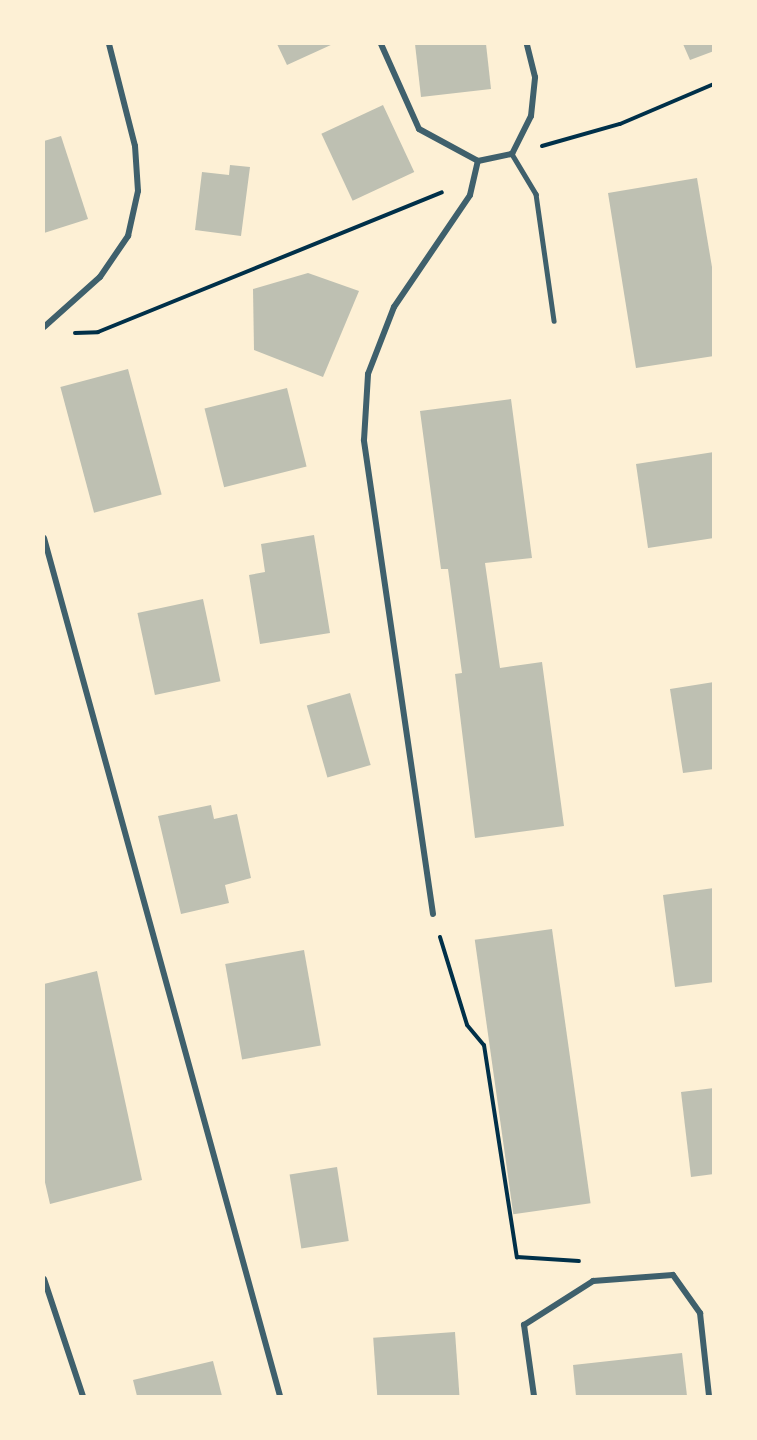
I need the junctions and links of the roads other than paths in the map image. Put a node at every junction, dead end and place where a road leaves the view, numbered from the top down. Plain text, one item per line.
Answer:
1 (109, 44) edge
2 (381, 44) edge
3 (528, 44) edge
4 (512, 154) junction
5 (477, 161) junction
6 (554, 321) dead end
7 (44, 327) edge
8 (44, 538) edge
9 (433, 914) road end
10 (44, 1280) edge
11 (83, 1396) edge
12 (280, 1396) edge
13 (534, 1396) edge
14 (709, 1396) edge

1 - 7 street
2 - 5 street
3 - 4 street
4 - 5 street
4 - 6 lane
5 - 9 street
8 - 12 street
10 - 11 street
13 - 14 street

